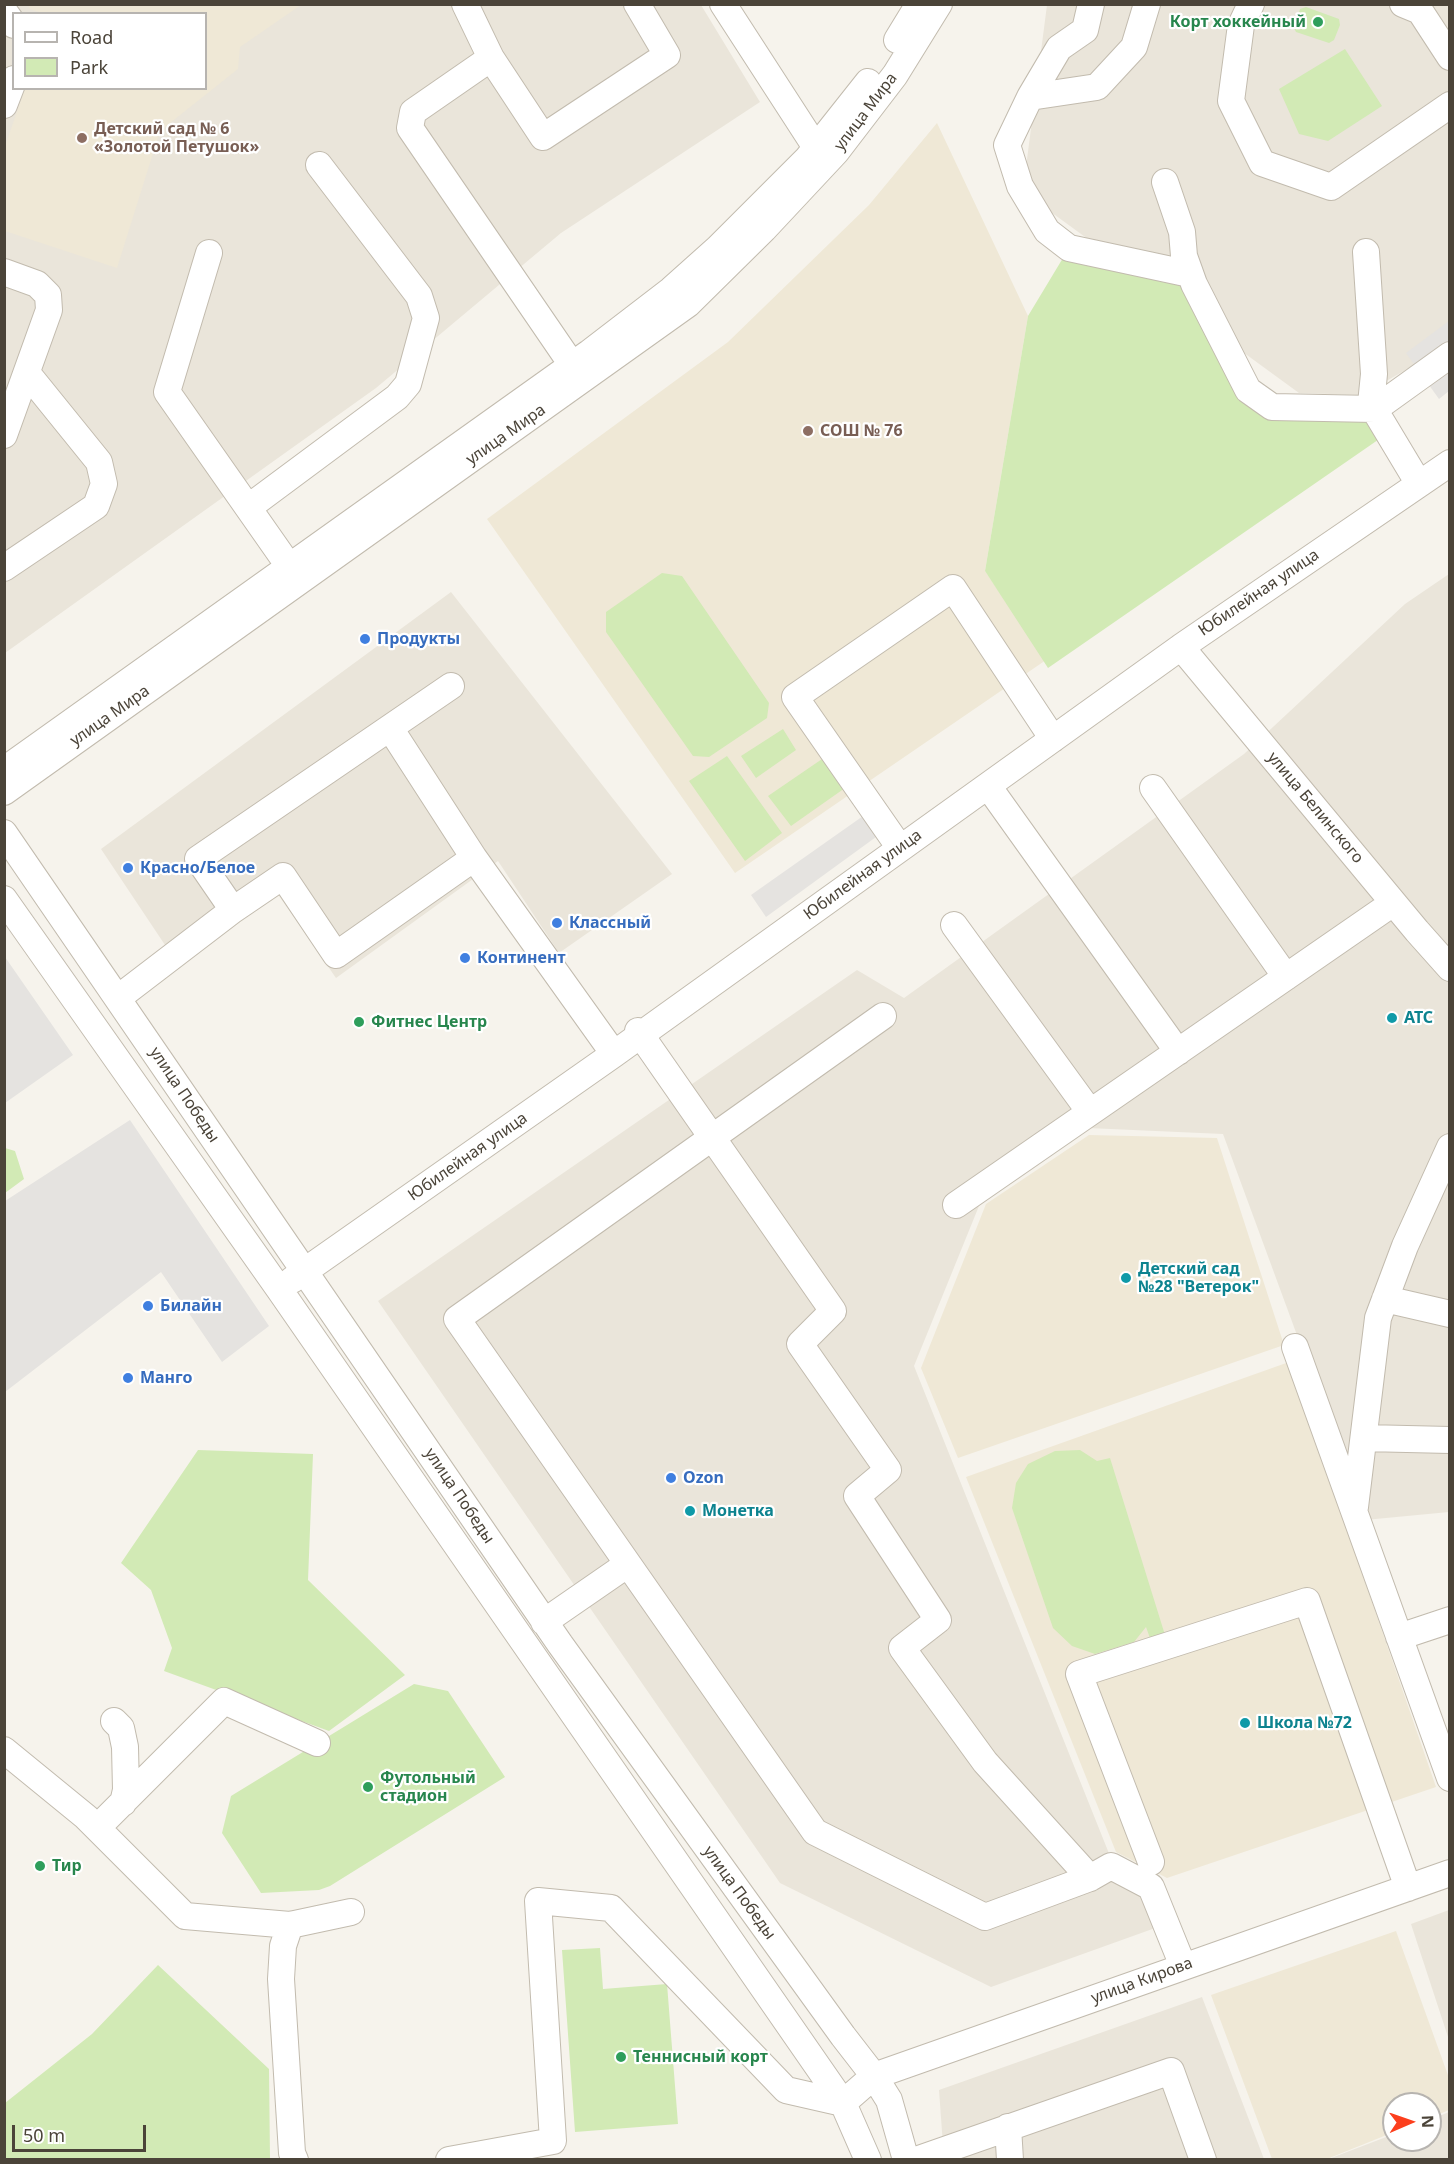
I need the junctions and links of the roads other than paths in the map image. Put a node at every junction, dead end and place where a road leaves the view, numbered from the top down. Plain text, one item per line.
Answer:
1 (465, 4) edge
2 (637, 4) edge
3 (723, 4) edge
4 (919, 4) edge
5 (939, 4) edge
6 (1091, 4) edge
7 (1147, 4) edge
8 (1251, 4) edge
9 (1403, 4) edge
10 (1449, 57) edge
11 (491, 58) junction
12 (1030, 97) junction
13 (1449, 105) edge
14 (820, 156) junction
15 (320, 165) dead end
16 (1165, 182) dead end
17 (1366, 252) dead end
18 (209, 253) dead end
19 (4, 272) edge
20 (1190, 274) junction
21 (1449, 355) edge
22 (27, 373) junction
23 (577, 373) junction
24 (1375, 409) junction
25 (4, 435) edge
26 (1449, 463) edge
27 (1419, 484) junction
28 (249, 507) junction
29 (4, 568) edge
30 (295, 574) junction
31 (1181, 647) junction
32 (451, 686) dead end
33 (390, 728) junction
34 (1053, 739) junction
35 (4, 770) edge
36 (987, 786) junction
37 (1153, 788) dead end
38 (4, 792) edge
39 (4, 833) edge
40 (900, 848) junction
41 (474, 858) junction
42 (4, 899) edge
43 (1393, 903) junction
44 (233, 910) junction
45 (954, 925) dead end
46 (1448, 962) edge
47 (1286, 977) junction
48 (118, 998) junction
49 (883, 1016) dead end
50 (639, 1033) junction
51 (1178, 1052) junction
52 (614, 1054) junction
53 (1090, 1112) junction
54 (713, 1137) junction
55 (1449, 1151) edge
56 (956, 1205) dead end
57 (306, 1271) junction
58 (279, 1289) junction
59 (1385, 1299) junction
60 (1449, 1314) edge
61 (1295, 1347) dead end
62 (1364, 1438) junction
63 (1449, 1440) edge
64 (1354, 1513) junction
65 (628, 1564) junction
66 (1449, 1620) edge
67 (544, 1622) junction
68 (1399, 1637) junction
69 (114, 1720) dead end
70 (317, 1743) dead end
71 (4, 1750) edge
72 (1449, 1778) edge
73 (123, 1803) junction
74 (97, 1828) junction
75 (1152, 1862) dead end
76 (1449, 1874) edge
77 (1090, 1878) junction
78 (1408, 1888) junction
79 (351, 1912) dead end
80 (290, 1925) junction
81 (1183, 1966) junction
82 (874, 2076) junction
83 (843, 2103) junction
84 (1008, 2127) junction
85 (295, 2160) edge
86 (449, 2160) edge
87 (868, 2160) edge
88 (906, 2160) edge
89 (916, 2160) edge
90 (1010, 2160) edge
91 (1203, 2160) edge

1 - 11 street
2 - 11 street
3 - 14 street
4 - 14 street, улица Мира
5 - 14 street, улица Мира
6 - 12 street
7 - 12 street
8 - 13 street
9 - 10 street
11 - 23 street
12 - 20 street
14 - 23 street, улица Мира
15 - 28 street
16 - 20 street
17 - 24 street
18 - 28 street
19 - 22 street
20 - 24 street
21 - 24 street
22 - 25 street
22 - 29 street
23 - 30 street, улица Мира
24 - 27 street
26 - 27 street, Юбилейная улица
27 - 31 street, Юбилейная улица
28 - 30 street
30 - 35 street, улица Мира
30 - 38 street, улица Мира
31 - 34 street, Юбилейная улица
31 - 43 street, улица Белинского
32 - 33 street
33 - 41 street
33 - 44 street
34 - 36 street, Юбилейная улица
34 - 40 street
36 - 40 street, Юбилейная улица
36 - 51 street
37 - 47 street
39 - 48 street, улица Победы
40 - 50 street, Юбилейная улица
41 - 44 street
41 - 52 street
42 - 58 street, улица Победы
43 - 46 street, улица Белинского
43 - 47 street
44 - 48 street
45 - 53 street
47 - 51 street
48 - 57 street, улица Победы
49 - 54 street
50 - 52 street, Юбилейная улица
50 - 54 street
51 - 53 street
52 - 57 street, Юбилейная улица
53 - 56 street
54 - 65 street
54 - 77 street
55 - 59 street
57 - 58 street, Юбилейная улица
57 - 67 street, улица Победы
58 - 83 street, улица Победы
59 - 60 street
59 - 62 street
61 - 64 street
62 - 63 street
62 - 64 street
64 - 68 street
65 - 67 street
65 - 77 street
66 - 68 street
67 - 82 street, улица Победы
68 - 72 street
69 - 73 street
70 - 73 street
71 - 74 street
73 - 74 street
74 - 80 street
75 - 78 street
76 - 78 street, улица Кирова
77 - 81 street
78 - 81 street, улица Кирова
79 - 80 street
80 - 85 street
81 - 82 street, улица Кирова
82 - 83 street, улица Кирова
82 - 88 street, улица Победы
83 - 86 street
83 - 87 street, улица Победы
84 - 89 street
84 - 90 street
84 - 91 street

